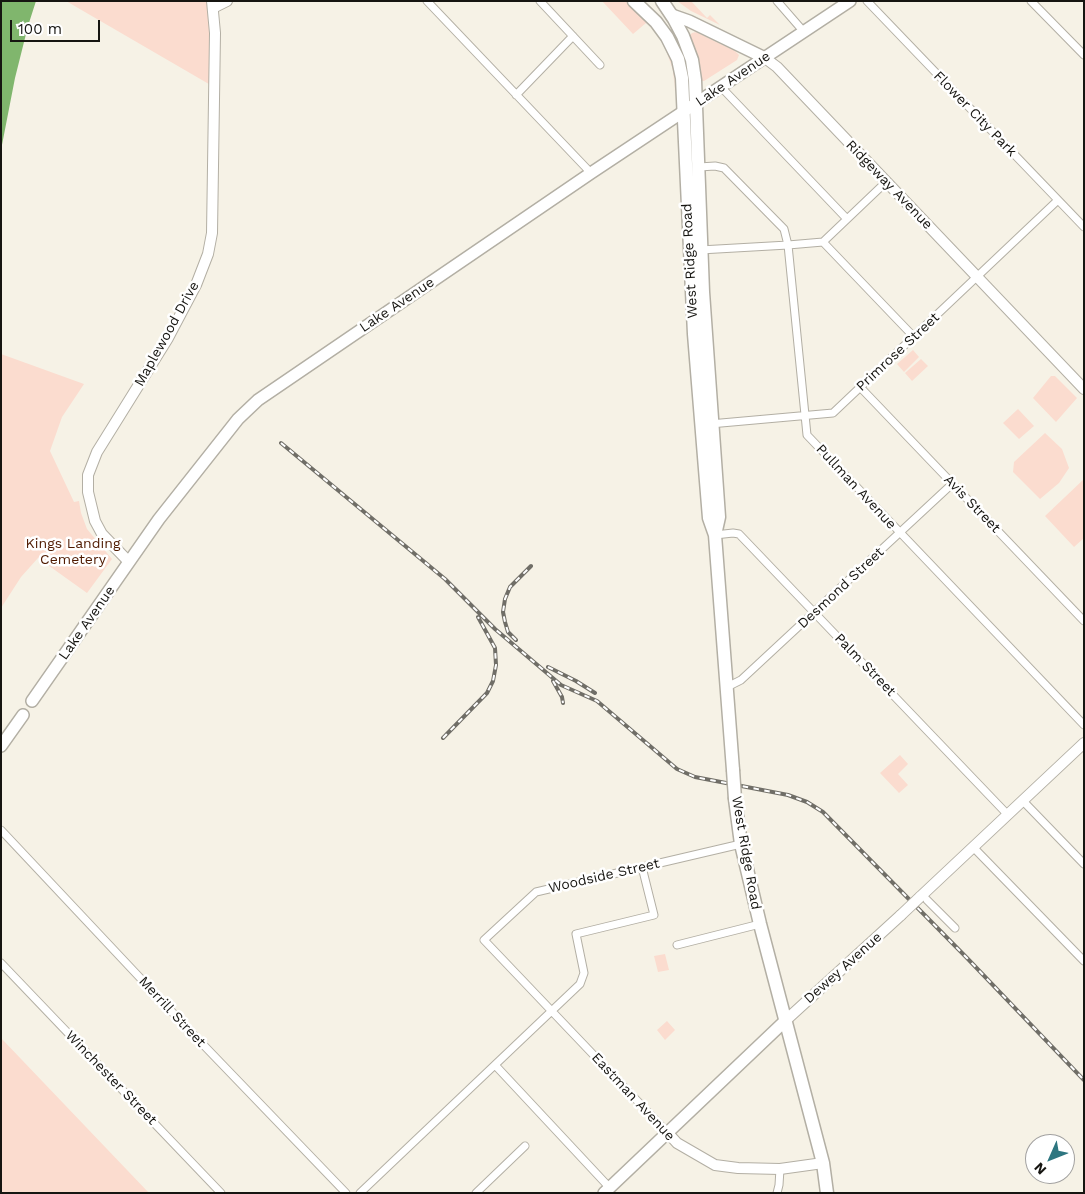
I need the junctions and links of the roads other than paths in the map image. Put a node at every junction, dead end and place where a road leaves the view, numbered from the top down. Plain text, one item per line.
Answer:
1 (227, 1) edge
2 (427, 1) edge
3 (540, 1) edge
4 (634, 1) edge
5 (644, 1) edge
6 (662, 1) edge
7 (777, 1) edge
8 (850, 1) edge
9 (867, 1) edge
10 (1032, 1) edge
11 (213, 4) edge
12 (672, 15) junction
13 (804, 32) junction
14 (573, 36) junction
15 (1084, 55) edge
16 (765, 58) junction
17 (600, 64) dead end
18 (721, 87) junction
19 (516, 95) junction
20 (696, 103) junction
21 (684, 112) junction
22 (699, 167) junction
23 (591, 173) junction
24 (886, 182) junction
25 (1058, 200) junction
26 (847, 219) junction
27 (1084, 227) edge
28 (823, 242) junction
29 (788, 245) junction
30 (695, 250) junction
31 (977, 277) junction
32 (914, 337) junction
33 (860, 387) junction
34 (1084, 388) edge
35 (805, 416) junction
36 (707, 425) junction
37 (952, 484) junction
38 (900, 533) junction
39 (715, 535) junction
40 (129, 562) junction
41 (815, 612) junction
42 (1084, 621) edge
43 (727, 687) junction
44 (32, 701) dead end
45 (23, 715) dead end
46 (1084, 725) edge
47 (1084, 743) edge
48 (1, 746) edge
49 (1023, 800) junction
50 (1008, 814) junction
51 (1, 830) edge
52 (742, 844) junction
53 (973, 847) junction
54 (1084, 864) edge
55 (642, 867) junction
56 (921, 896) junction
57 (760, 924) junction
58 (955, 928) dead end
59 (484, 940) joint
60 (677, 945) dead end
61 (1084, 961) edge
62 (1, 964) edge
63 (552, 1011) junction
64 (785, 1021) junction
65 (495, 1065) junction
66 (667, 1132) junction
67 (525, 1146) dead end
68 (823, 1163) junction
69 (780, 1169) junction
70 (606, 1190) edge
71 (220, 1193) edge
72 (346, 1193) edge
73 (360, 1193) edge
74 (476, 1193) edge
75 (777, 1193) edge
76 (827, 1193) edge
77 (835, 1193) edge

1 - 11 street, Maplewood Drive
2 - 19 street
3 - 14 street
4 - 21 highway, West Ridge Road
5 - 12 highway
6 - 12 highway, West Ridge Road
7 - 13 street
8 - 13 main road, Lake Avenue
9 - 25 street, Flower City Park
10 - 15 street
11 - 40 street, Maplewood Drive
12 - 16 main road, Ridgeway Avenue
12 - 20 highway, West Ridge Road
13 - 16 main road, Lake Avenue
14 - 17 street
14 - 19 street
16 - 18 main road, Lake Avenue
16 - 24 street, Ridgeway Avenue
18 - 20 main road, Lake Avenue
18 - 26 street
19 - 23 street
20 - 21 main road, Lake Avenue
20 - 22 highway, West Ridge Road
21 - 23 main road, Lake Avenue
21 - 30 highway, West Ridge Road
22 - 29 street, Pullman Avenue
22 - 30 highway, West Ridge Road
23 - 40 main road, Lake Avenue
24 - 26 street
24 - 31 street, Ridgeway Avenue
25 - 27 street, Flower City Park
25 - 31 street, Primrose Street
26 - 28 street
28 - 29 street
28 - 32 street
29 - 30 street
29 - 35 street, Pullman Avenue
30 - 36 highway, West Ridge Road
31 - 32 street, Primrose Street
31 - 34 street, Ridgeway Avenue
32 - 33 street, Primrose Street
33 - 35 street, Primrose Street
33 - 37 street, Avis Street
35 - 36 street, Primrose Street
35 - 38 street, Pullman Avenue
36 - 39 highway, West Ridge Road
37 - 38 street, Desmond Street
37 - 42 street, Avis Street
38 - 41 street, Desmond Street
38 - 46 street, Pullman Avenue
39 - 41 street, Palm Street
39 - 43 highway, West Ridge Road
40 - 44 main road, Lake Avenue
41 - 43 street, Desmond Street
41 - 50 street, Palm Street
43 - 52 highway, West Ridge Road, bridge
45 - 48 main road
47 - 49 street, Dewey Avenue
49 - 50 street, Dewey Avenue
49 - 54 street
50 - 53 street, Dewey Avenue
51 - 72 street, Merrill Street
52 - 55 street, Woodside Street
52 - 57 highway, West Ridge Road
53 - 56 street, Dewey Avenue
53 - 61 street
55 - 59 street, Woodside Street
55 - 63 street
56 - 58 street
56 - 64 street, Dewey Avenue, bridge
57 - 60 street
57 - 64 highway, West Ridge Road
59 - 63 street, Eastman Avenue
62 - 71 street, Winchester Street
63 - 65 street
63 - 66 street, Eastman Avenue
64 - 66 main road, Dewey Avenue
64 - 68 highway, West Ridge Road
65 - 70 street
65 - 73 street
66 - 69 street, Eastman Avenue
66 - 70 main road, Dewey Avenue
67 - 74 street
68 - 69 street, Eastman Avenue
68 - 76 highway, West Ridge Road
68 - 77 highway, West Ridge Road
69 - 75 street

